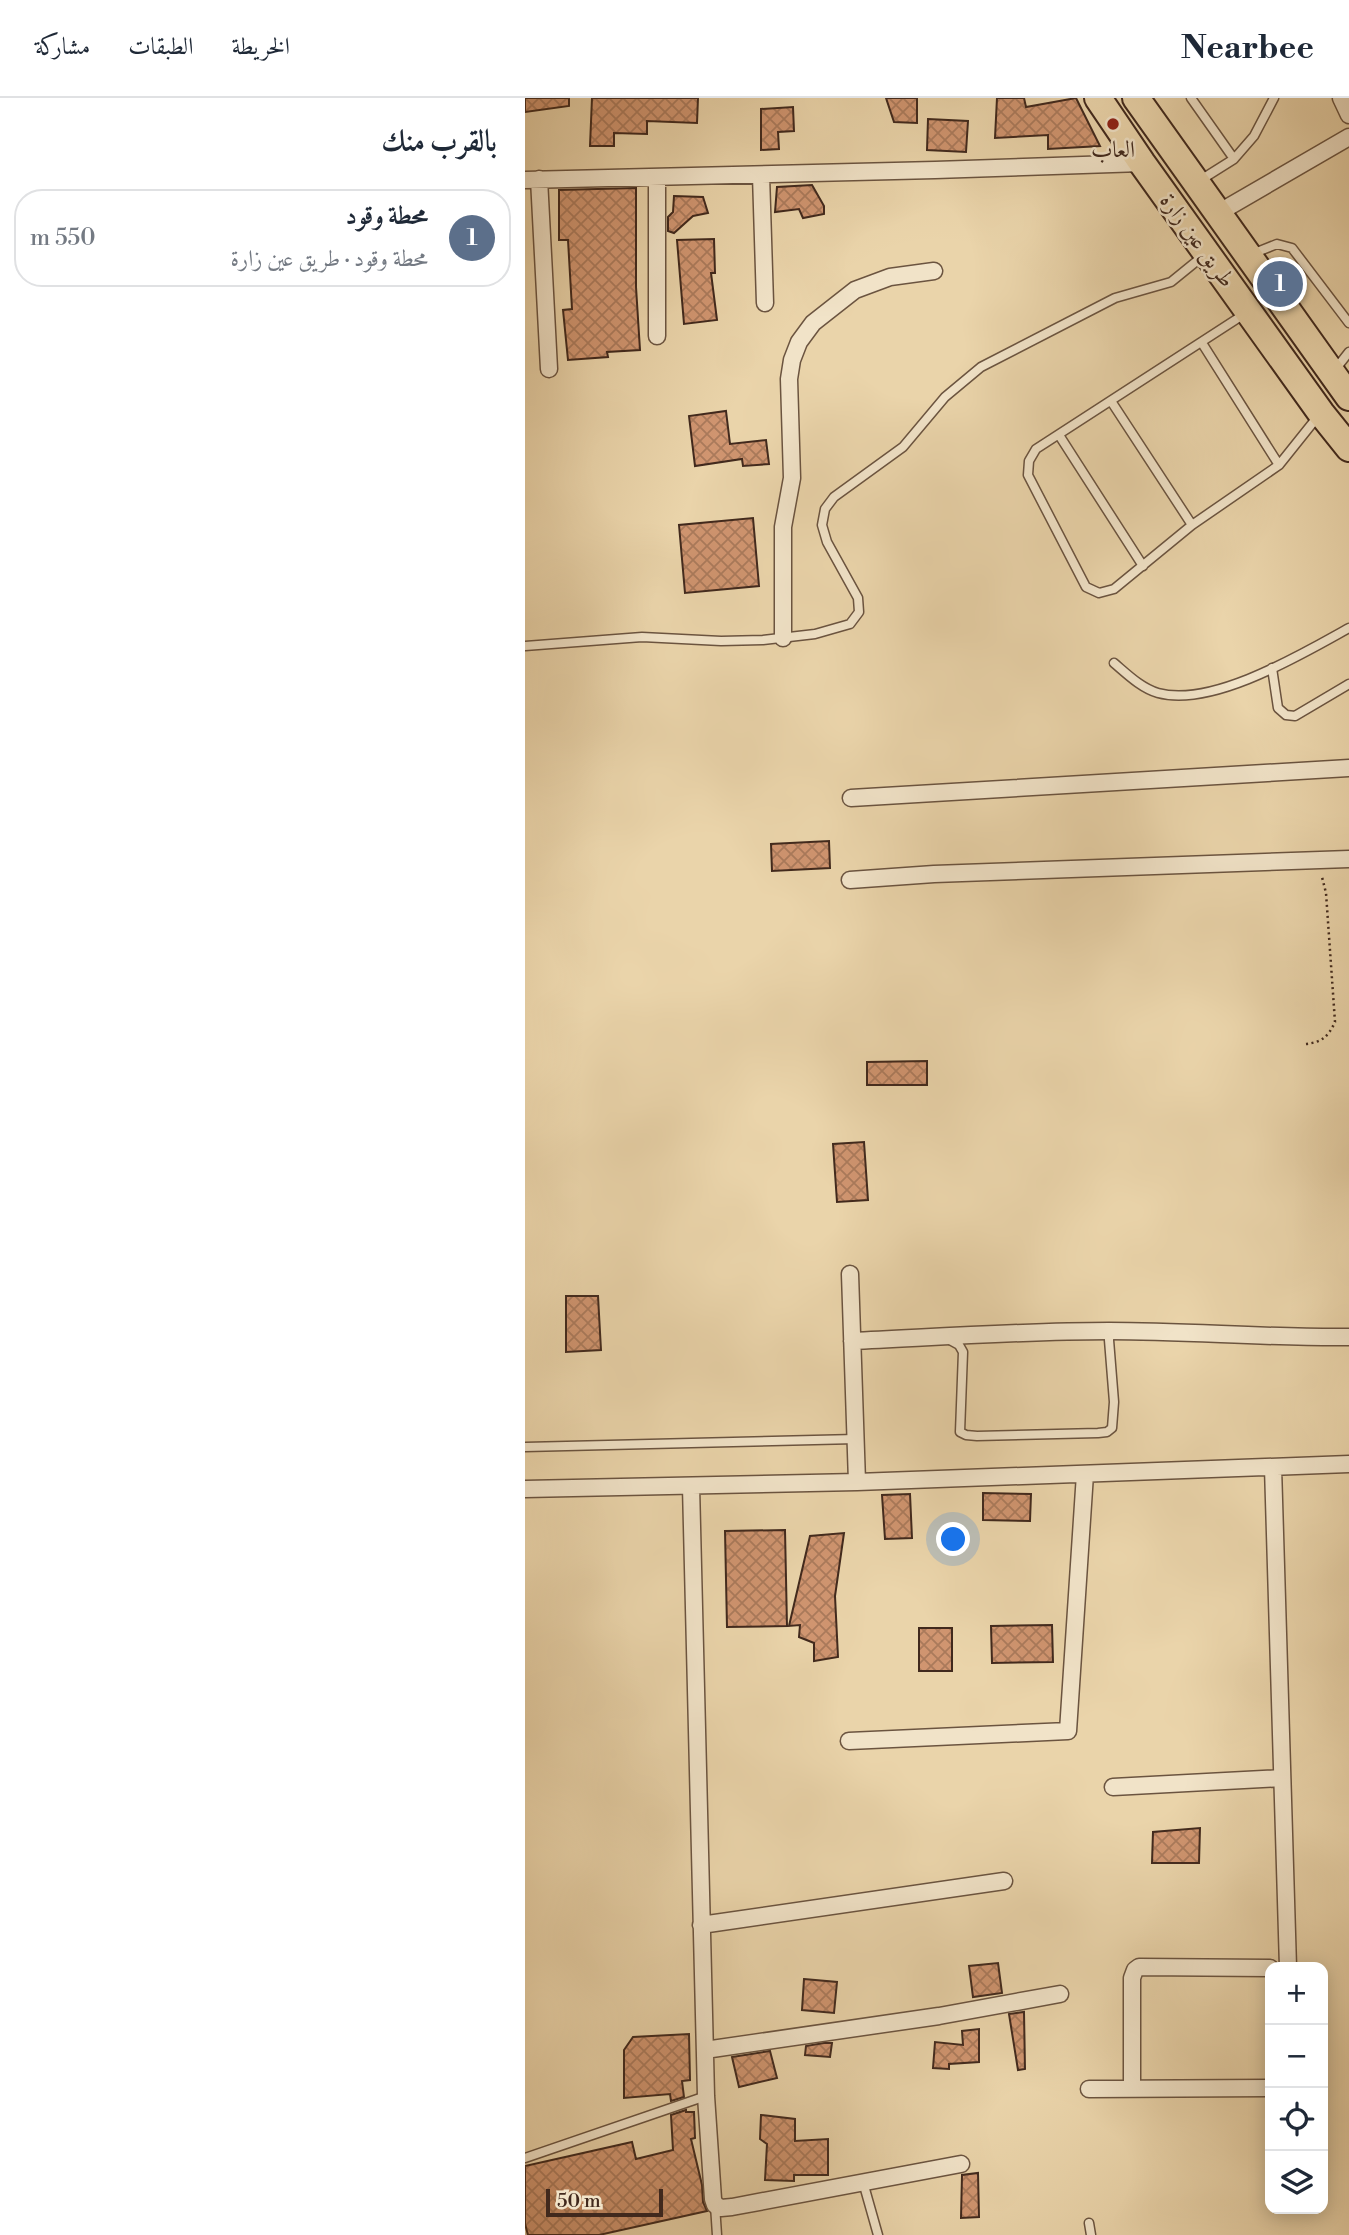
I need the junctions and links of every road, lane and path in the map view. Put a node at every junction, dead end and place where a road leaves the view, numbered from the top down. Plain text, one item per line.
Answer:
1 (1098, 98) edge
2 (1136, 98) edge
3 (1191, 98) edge
4 (1274, 98) edge
5 (1341, 98) edge
6 (1349, 116) edge
7 (1349, 136) edge
8 (1234, 159) junction
9 (1142, 163) junction
10 (761, 175) junction
11 (657, 177) junction
12 (532, 180) edge
13 (1197, 183) junction
14 (1218, 213) junction
15 (1208, 253) junction
16 (1248, 255) junction
17 (934, 271) dead end
18 (765, 303) dead end
19 (1248, 312) junction
20 (1349, 323) edge
21 (657, 336) dead end
22 (1202, 343) junction
23 (1349, 352) edge
24 (549, 369) dead end
25 (1332, 373) junction
26 (1349, 397) edge
27 (1111, 401) junction
28 (1321, 412) junction
29 (1059, 435) junction
30 (1349, 448) edge
31 (1279, 466) junction
32 (1192, 525) junction
33 (1143, 566) junction
34 (1349, 628) edge
35 (783, 638) junction
36 (525, 646) edge
37 (1114, 663) dead end
38 (1272, 668) junction
39 (1349, 684) edge
40 (1349, 768) edge
41 (851, 798) dead end
42 (1349, 859) edge
43 (1318, 860) junction
44 (850, 880) dead end
45 (1306, 1044) dead end
46 (850, 1273) dead end
47 (1110, 1331) junction
48 (945, 1337) junction
49 (1349, 1337) edge
50 (852, 1341) junction
51 (856, 1440) junction
52 (525, 1447) edge
53 (1349, 1464) edge
54 (1273, 1467) junction
55 (1085, 1474) junction
56 (857, 1482) junction
57 (691, 1486) junction
58 (525, 1489) edge
59 (849, 1741) dead end
60 (1282, 1778) junction
61 (1113, 1787) dead end
62 (1004, 1881) dead end
63 (701, 1925) junction
64 (1288, 1962) edge
65 (1265, 1968) edge
66 (1061, 1994) dead end
67 (705, 2050) junction
68 (1132, 2088) junction
69 (1265, 2088) edge
70 (1089, 2089) dead end
71 (706, 2096) junction
72 (525, 2158) edge
73 (961, 2164) dead end
74 (863, 2182) junction
75 (715, 2205) junction
76 (1089, 2224) dead end
77 (717, 2235) edge
78 (878, 2235) edge
79 (1091, 2235) edge

1 - 9 main road, طريق عين زارة
2 - 13 main road, طريق عين زارة
3 - 8 lane
4 - 8 lane
5 - 6 street
7 - 14 street
8 - 13 lane
9 - 10 street
9 - 15 main road, طريق عين زارة
10 - 11 street
10 - 18 street
11 - 12 street
11 - 21 street
12 - 24 street
13 - 14 main road, طريق عين زارة
14 - 16 main road, طريق عين زارة
15 - 19 main road, طريق عين زارة
15 - 35 lane
16 - 20 lane
16 - 25 main road, طريق عين زارة
17 - 35 street
19 - 22 lane
19 - 28 main road, طريق عين زارة
22 - 27 lane
22 - 31 lane
23 - 25 lane
25 - 26 main road, طريق عين زارة
27 - 29 lane
27 - 32 lane
28 - 30 main road, طريق عين زارة
28 - 31 lane
29 - 33 lane
29 - 33 lane
31 - 32 lane
32 - 33 lane
34 - 38 lane
35 - 36 lane
37 - 38 lane
38 - 39 lane
40 - 41 street
42 - 43 street
43 - 44 street
43 - 45 path
46 - 50 street
47 - 48 street
47 - 48 lane
47 - 49 street
48 - 50 street
50 - 51 street
51 - 52 lane
51 - 56 street
53 - 54 street
54 - 55 street
54 - 60 street
55 - 56 street
55 - 59 street
56 - 57 street
57 - 58 street
57 - 63 street
60 - 61 street
60 - 64 street
62 - 63 street
63 - 67 street
65 - 68 street
66 - 67 street
67 - 71 street
68 - 69 street
68 - 70 street
71 - 72 lane
71 - 75 street
73 - 74 street
74 - 75 street
74 - 78 lane
75 - 77 lane
76 - 79 lane

